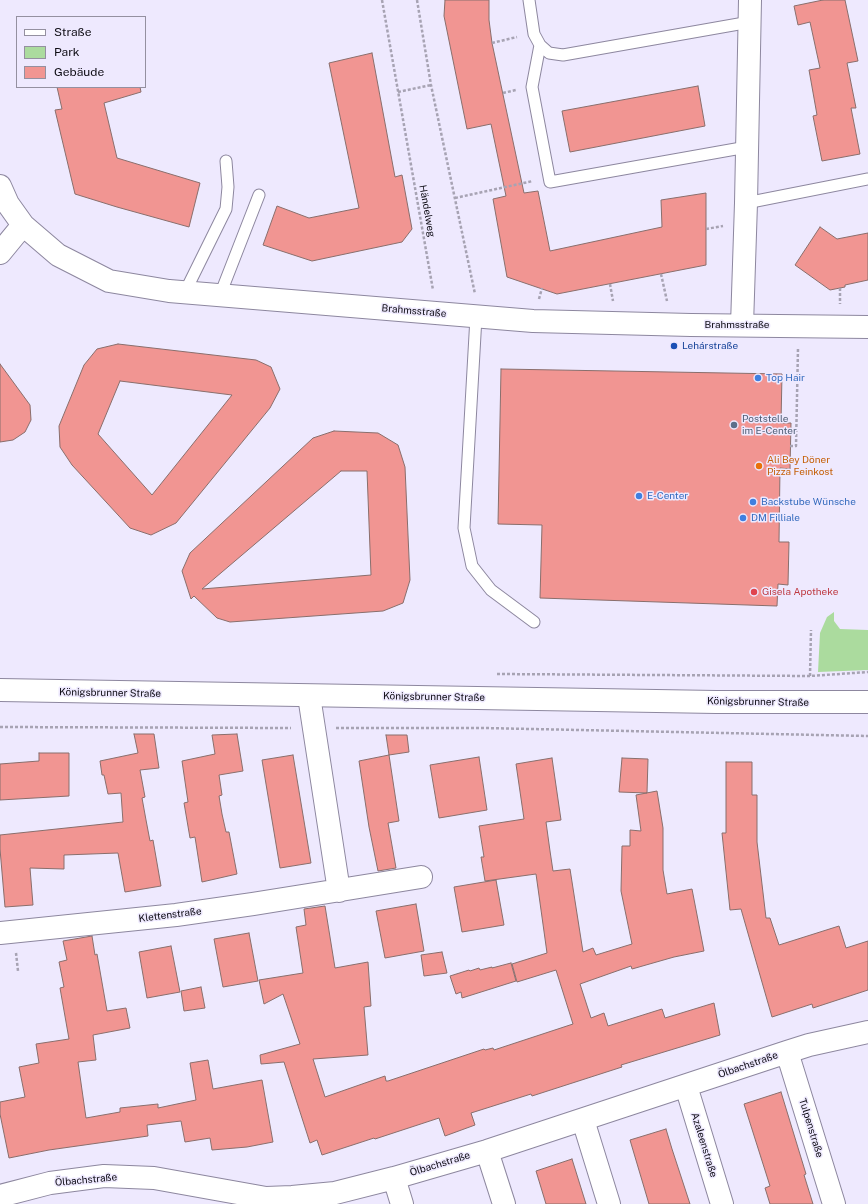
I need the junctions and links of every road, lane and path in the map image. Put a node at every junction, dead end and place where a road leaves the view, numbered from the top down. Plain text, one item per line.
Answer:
1 (382, 0) edge
2 (416, 0) edge
3 (529, 0) edge
4 (750, 0) edge
5 (750, 22) junction
6 (534, 34) junction
7 (492, 43) dead end
8 (540, 45) junction
9 (431, 85) junction
10 (398, 92) junction
11 (747, 147) junction
12 (226, 161) dead end
13 (549, 177) junction
14 (868, 179) edge
15 (0, 186) edge
16 (259, 196) dead end
17 (455, 198) junction
18 (746, 203) junction
19 (23, 225) junction
20 (0, 253) edge
21 (662, 274) dead end
22 (440, 291) dead end
23 (185, 292) junction
24 (220, 295) junction
25 (468, 295) dead end
26 (476, 317) junction
27 (671, 324) junction
28 (742, 325) junction
29 (799, 326) junction
30 (868, 327) edge
31 (790, 446) dead end
32 (534, 622) dead end
33 (811, 630) dead end
34 (810, 676) dead end
35 (0, 690) edge
36 (309, 696) junction
37 (868, 702) edge
38 (0, 727) edge
39 (314, 728) junction
40 (868, 736) edge
41 (421, 877) dead end
42 (339, 891) junction
43 (0, 933) edge
44 (868, 1032) edge
45 (787, 1052) junction
46 (686, 1086) junction
47 (583, 1120) junction
48 (487, 1151) junction
49 (394, 1178) junction
50 (0, 1196) edge
51 (402, 1204) edge
52 (504, 1204) edge
53 (609, 1204) edge
54 (722, 1204) edge
55 (834, 1204) edge

1 - 10 path, Händelweg
2 - 9 path
3 - 6 lane
4 - 5 street
5 - 8 lane
5 - 11 street
6 - 7 path
6 - 8 lane
8 - 13 lane
9 - 10 path
9 - 17 path
10 - 22 path, Händelweg
11 - 13 lane
11 - 18 street
12 - 23 lane
13 - 17 path
14 - 18 lane
15 - 19 street, Brahmsstraße
16 - 24 lane
17 - 25 path
18 - 28 street
19 - 20 street
19 - 23 street, Brahmsstraße
21 - 27 path
23 - 24 street, Brahmsstraße
24 - 26 street, Brahmsstraße
26 - 27 street, Brahmsstraße
26 - 32 lane
27 - 28 street, Brahmsstraße
28 - 29 street, Brahmsstraße
29 - 30 street, Brahmsstraße
29 - 31 path
33 - 34 path
35 - 36 street, Königsbrunner Straße
36 - 37 street, Königsbrunner Straße
36 - 39 street
38 - 39 path
39 - 40 path
39 - 42 street
41 - 42 street, Klettenstraße
42 - 43 street, Klettenstraße
44 - 45 street, Ölbachstraße
45 - 46 street, Ölbachstraße
45 - 55 street, Tulpenstraße
46 - 47 street, Ölbachstraße
46 - 54 street, Azaleenstraße
47 - 48 street, Ölbachstraße
47 - 53 street
48 - 49 street, Ölbachstraße
48 - 52 street
49 - 50 street, Ölbachstraße
49 - 51 street

